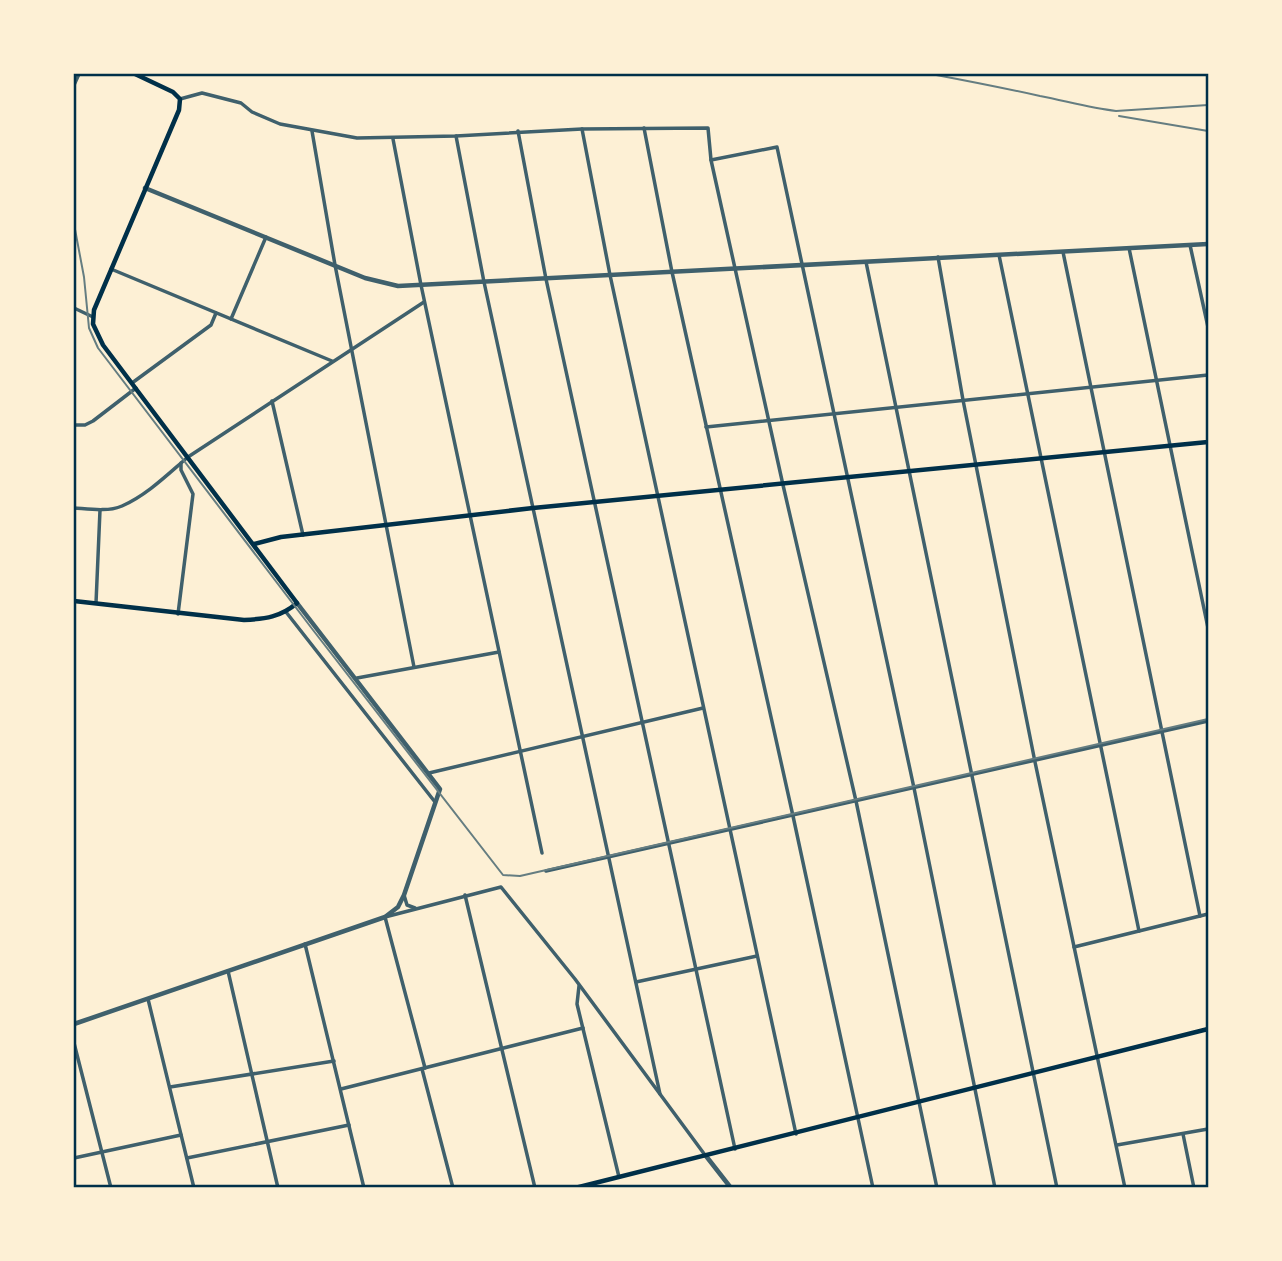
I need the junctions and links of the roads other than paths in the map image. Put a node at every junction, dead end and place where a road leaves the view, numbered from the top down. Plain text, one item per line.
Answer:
1 (79, 74) edge
2 (135, 74) edge
3 (74, 85) edge
4 (180, 99) junction
5 (644, 128) junction
6 (582, 129) junction
7 (312, 131) junction
8 (518, 131) junction
9 (456, 136) junction
10 (393, 139) junction
11 (711, 160) junction
12 (145, 188) junction
13 (266, 237) junction
14 (1209, 244) edge
15 (1190, 245) junction
16 (1129, 248) junction
17 (1063, 252) junction
18 (999, 255) junction
19 (938, 257) junction
20 (866, 262) junction
21 (335, 265) junction
22 (802, 265) junction
23 (111, 269) junction
24 (735, 269) junction
25 (672, 272) junction
26 (610, 275) junction
27 (546, 279) junction
28 (484, 282) junction
29 (421, 285) junction
30 (424, 302) junction
31 (74, 308) edge
32 (216, 313) junction
33 (93, 317) junction
34 (231, 319) junction
35 (1209, 327) edge
36 (352, 351) junction
37 (332, 361) junction
38 (1209, 375) edge
39 (1157, 381) junction
40 (134, 386) junction
41 (1091, 387) junction
42 (1028, 394) junction
43 (963, 400) junction
44 (272, 401) junction
45 (896, 407) junction
46 (833, 414) junction
47 (769, 420) junction
48 (74, 425) edge
49 (706, 426) junction
50 (1209, 442) edge
51 (1171, 446) junction
52 (1105, 453) junction
53 (188, 457) junction
54 (1041, 459) junction
55 (181, 463) junction
56 (977, 466) junction
57 (910, 472) junction
58 (846, 478) junction
59 (783, 485) junction
60 (720, 491) junction
61 (657, 496) junction
62 (595, 502) junction
63 (74, 508) edge
64 (533, 508) junction
65 (100, 510) junction
66 (470, 515) junction
67 (386, 525) junction
68 (303, 535) junction
69 (254, 544) junction
70 (74, 601) edge
71 (96, 603) junction
72 (297, 603) junction
73 (286, 612) junction
74 (178, 614) junction
75 (1209, 628) edge
76 (499, 652) junction
77 (414, 667) junction
78 (357, 678) junction
79 (703, 707) junction
80 (1209, 721) edge
81 (643, 722) junction
82 (1162, 732) junction
83 (582, 736) junction
84 (1101, 745) junction
85 (520, 751) junction
86 (1035, 761) junction
87 (429, 774) junction
88 (972, 775) junction
89 (914, 788) junction
90 (856, 801) junction
91 (435, 802) junction
92 (793, 816) junction
93 (730, 830) junction
94 (669, 843) junction
95 (542, 853) dead end
96 (609, 857) junction
97 (546, 872) dead end
98 (404, 895) junction
99 (465, 895) junction
100 (417, 908) junction
101 (1209, 914) edge
102 (1200, 916) junction
103 (385, 917) junction
104 (1139, 931) junction
105 (305, 944) junction
106 (1074, 947) junction
107 (757, 956) junction
108 (696, 969) junction
109 (228, 971) junction
110 (636, 982) junction
111 (579, 986) junction
112 (148, 999) junction
113 (74, 1024) edge
114 (583, 1028) junction
115 (1209, 1029) edge
116 (74, 1043) edge
117 (503, 1048) junction
118 (1097, 1057) junction
119 (334, 1061) junction
120 (423, 1069) junction
121 (1034, 1073) junction
122 (252, 1074) junction
123 (170, 1087) junction
124 (976, 1087) junction
125 (341, 1089) junction
126 (660, 1094) junction
127 (918, 1102) junction
128 (857, 1118) junction
129 (349, 1125) junction
130 (1209, 1129) edge
131 (796, 1134) junction
132 (1182, 1134) junction
133 (181, 1135) junction
134 (268, 1142) junction
135 (1117, 1145) junction
136 (735, 1149) junction
137 (102, 1152) junction
138 (706, 1156) junction
139 (74, 1158) edge
140 (187, 1158) junction
141 (619, 1177) junction
142 (111, 1188) edge
143 (194, 1188) edge
144 (278, 1188) edge
145 (364, 1188) edge
146 (453, 1188) edge
147 (535, 1188) edge
148 (575, 1188) edge
149 (731, 1188) edge
150 (873, 1188) edge
151 (937, 1188) edge
152 (995, 1188) edge
153 (1057, 1188) edge
154 (1125, 1188) edge
155 (1194, 1188) edge

1 - 3 street
2 - 4 main road
4 - 7 street
4 - 12 main road
5 - 6 street
5 - 11 street
5 - 25 street
6 - 8 street
6 - 26 street
7 - 10 street
7 - 21 street
8 - 9 street
8 - 27 street
9 - 10 street
9 - 28 street
10 - 29 street
11 - 22 street
11 - 24 street
12 - 13 street
12 - 23 main road
13 - 21 street
13 - 34 street
14 - 15 street
15 - 16 street
15 - 35 street
16 - 17 street
16 - 39 street
17 - 18 street
17 - 41 street
18 - 19 street
18 - 42 street
19 - 20 street
19 - 43 street
20 - 22 street
20 - 45 street
21 - 29 street
21 - 36 street
22 - 24 street
22 - 46 street
23 - 32 street
23 - 33 main road
24 - 25 street
24 - 47 street
25 - 26 street
25 - 49 street
26 - 27 street
26 - 61 street
27 - 28 street
27 - 62 street
28 - 29 street
28 - 64 street
29 - 30 street
30 - 36 street
30 - 66 street
31 - 33 street
32 - 34 street
32 - 40 street
33 - 40 main road
34 - 37 street
36 - 37 street
36 - 67 street
37 - 44 street
38 - 39 street
39 - 41 street
39 - 51 street
40 - 48 street
40 - 53 main road
41 - 42 street
41 - 52 street
42 - 43 street
42 - 54 street
43 - 45 street
43 - 56 street
44 - 53 street
44 - 68 street
45 - 46 street
45 - 57 street
46 - 47 street
46 - 58 street
47 - 49 street
47 - 59 street
49 - 60 street
50 - 51 main road
51 - 52 main road
51 - 75 street
52 - 54 main road
52 - 82 street
53 - 55 street
53 - 69 main road
54 - 56 main road
54 - 84 street
55 - 65 street
55 - 74 street
56 - 57 main road
56 - 86 street
57 - 58 main road
57 - 88 street
58 - 59 main road
58 - 89 street
59 - 60 main road
59 - 90 street
60 - 61 main road
60 - 92 street
61 - 62 main road
61 - 79 street
62 - 64 main road
62 - 81 street
63 - 65 street
64 - 66 main road
64 - 83 street
65 - 71 street
66 - 67 main road
66 - 76 street
67 - 68 main road
67 - 77 street
68 - 69 main road
69 - 72 main road
70 - 71 main road
71 - 74 main road
72 - 73 main road
72 - 78 street
73 - 74 main road
73 - 91 street
76 - 77 street
76 - 85 street
77 - 78 street
78 - 87 street
79 - 81 street
79 - 93 street
80 - 82 street
81 - 83 street
81 - 94 street
82 - 84 street
82 - 102 street
83 - 85 street
83 - 96 street
84 - 86 street
84 - 104 street
85 - 87 street
85 - 95 street
86 - 88 street
86 - 106 street
87 - 91 street
88 - 89 street
88 - 121 street
89 - 90 street
89 - 124 street
90 - 92 street
90 - 127 street
91 - 98 street
92 - 93 street
92 - 128 street
93 - 94 street
93 - 107 street
94 - 96 street
94 - 108 street
96 - 97 street
96 - 110 street
98 - 100 street
98 - 103 street
99 - 100 street
99 - 111 street
99 - 117 street
100 - 103 street
101 - 102 street
102 - 104 street
103 - 105 street
103 - 120 street
104 - 106 street
105 - 109 street
105 - 119 street
106 - 118 street
107 - 108 street
107 - 131 street
108 - 110 street
108 - 136 street
109 - 112 street
109 - 122 street
110 - 126 street
111 - 114 street
111 - 126 street
112 - 113 street
112 - 123 street
114 - 117 street
114 - 141 street
115 - 118 main road
116 - 137 street
117 - 120 street
117 - 147 street
118 - 121 main road
118 - 135 street
119 - 122 street
119 - 125 street
120 - 125 street
120 - 146 street
121 - 124 main road
121 - 153 street
122 - 123 street
122 - 134 street
123 - 133 street
124 - 127 main road
124 - 152 street
125 - 129 street
126 - 138 street
127 - 128 main road
127 - 151 street
128 - 131 main road
128 - 150 street
129 - 134 street
129 - 145 street
130 - 132 street
131 - 136 main road
132 - 135 street
132 - 155 street
133 - 137 street
133 - 140 street
134 - 140 street
134 - 144 street
135 - 154 street
136 - 138 main road
137 - 139 street
137 - 142 street
138 - 141 main road
138 - 149 street
140 - 143 street
141 - 148 main road

